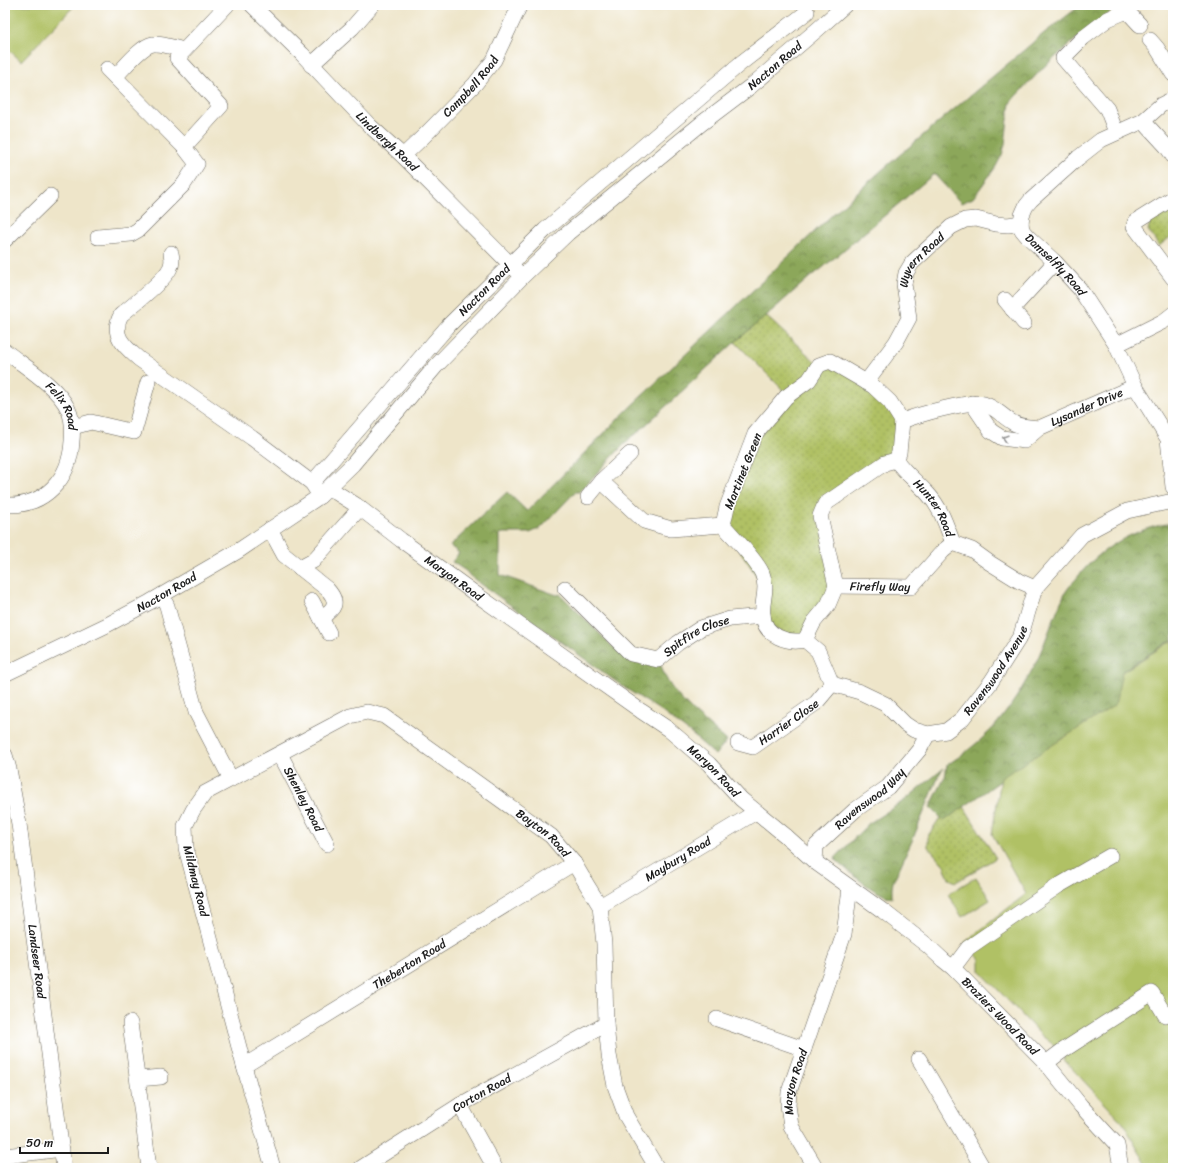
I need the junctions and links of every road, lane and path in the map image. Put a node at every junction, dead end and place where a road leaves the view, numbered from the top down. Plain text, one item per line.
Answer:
1 (227, 5) edge
2 (252, 5) edge
3 (372, 5) edge
4 (520, 5) edge
5 (845, 5) edge
6 (805, 8) edge
7 (1140, 25) dead end
8 (818, 29) junction
9 (1150, 40) dead end
10 (184, 50) junction
11 (311, 65) junction
12 (1173, 74) edge
13 (1173, 99) edge
14 (688, 108) junction
15 (1143, 121) junction
16 (702, 123) junction
17 (1116, 132) junction
18 (184, 147) junction
19 (403, 156) junction
20 (1173, 156) edge
21 (50, 196) dead end
22 (1173, 198) edge
23 (1020, 222) junction
24 (98, 237) dead end
25 (5, 240) edge
26 (172, 253) dead end
27 (1055, 262) junction
28 (510, 264) junction
29 (523, 276) junction
30 (1173, 278) edge
31 (1173, 314) edge
32 (1024, 323) dead end
33 (1116, 345) junction
34 (5, 351) edge
35 (148, 382) dead end
36 (866, 382) junction
37 (1134, 386) junction
38 (908, 419) junction
39 (73, 427) junction
40 (630, 454) dead end
41 (896, 460) junction
42 (601, 481) junction
43 (312, 483) junction
44 (1173, 487) edge
45 (324, 492) junction
46 (588, 497) dead end
47 (1173, 501) edge
48 (5, 505) edge
49 (360, 508) junction
50 (723, 525) junction
51 (270, 529) junction
52 (953, 543) junction
53 (300, 568) junction
54 (836, 586) junction
55 (565, 588) dead end
56 (1035, 588) junction
57 (162, 595) junction
58 (312, 601) dead end
59 (763, 616) junction
60 (321, 618) junction
61 (329, 633) dead end
62 (805, 640) junction
63 (5, 674) edge
64 (832, 684) junction
65 (928, 734) junction
66 (738, 743) dead end
67 (280, 754) junction
68 (5, 755) edge
69 (231, 779) junction
70 (756, 812) junction
71 (327, 844) dead end
72 (1110, 856) dead end
73 (815, 862) junction
74 (574, 863) junction
75 (850, 888) junction
76 (600, 906) junction
77 (953, 968) junction
78 (1165, 1016) dead end
79 (717, 1019) dead end
80 (130, 1023) dead end
81 (606, 1024) junction
82 (804, 1049) junction
83 (919, 1059) dead end
84 (1046, 1063) junction
85 (244, 1066) junction
86 (161, 1077) dead end
87 (138, 1079) junction
88 (460, 1105) junction
89 (62, 1148) junction
90 (5, 1156) edge
91 (64, 1168) edge
92 (149, 1168) edge
93 (273, 1168) edge
94 (360, 1168) edge
95 (495, 1168) edge
96 (656, 1168) edge
97 (816, 1168) edge
98 (983, 1168) edge
99 (1121, 1168) edge

1 - 10 street
2 - 11 street, Lindbergh Road
3 - 11 street
4 - 19 street, Campbell Road
5 - 8 street, Nacton Road
6 - 8 street
6 - 14 street, Nacton Road
7 - 17 street
8 - 16 street, Nacton Road
9 - 12 street
10 - 18 street
10 - 18 street
11 - 19 street, Lindbergh Road
13 - 15 street, Damselfly Road
14 - 16 street
14 - 28 street, Nacton Road
15 - 17 street, Damselfly Road
15 - 20 street
16 - 29 street, Nacton Road
17 - 23 street, Damselfly Road
18 - 24 street
19 - 28 street, Lindbergh Road
21 - 25 street
22 - 30 street
23 - 27 street, Damselfly Road
23 - 36 street, Wyvern Road
26 - 43 street
27 - 32 street
27 - 33 street, Damselfly Road
28 - 29 street, Lindbergh Road
28 - 43 street, Nacton Road
29 - 45 street, Nacton Road
31 - 33 street
33 - 37 street, Damselfly Road
34 - 39 street, Felix Road
35 - 39 street
36 - 38 street, Martinet Green
36 - 50 street, Martinet Green
37 - 38 street, Lysander Drive
37 - 44 street, Damselfly Road
38 - 41 street
39 - 48 street, Felix Road
40 - 42 street
41 - 52 street, Hunter Road
41 - 54 street
42 - 46 street
42 - 50 street
43 - 45 street
45 - 49 street, Maryon Road
45 - 51 street, Nacton Road
47 - 56 street, Ravenswood Avenue
49 - 53 street
49 - 70 street, Maryon Road
50 - 59 street, Martinet Green
51 - 53 street
51 - 57 street, Nacton Road
52 - 54 street, Firefly Way
52 - 56 street, Hunter Road
53 - 60 street
54 - 62 street
55 - 59 street, Spitfire Close
56 - 65 street, Ravenswood Avenue
57 - 63 street, Nacton Road
57 - 69 street
58 - 60 street
59 - 62 street
60 - 61 street
62 - 64 street
64 - 65 street
64 - 66 street, Harrier Close
65 - 73 street, Ravenswood Way
67 - 69 street, Boyton Road
67 - 71 street, Shenley Road
67 - 74 street, Boyton Road
68 - 89 street, Landseer Road
69 - 85 street, Mildmay Road
70 - 73 street, Maryon Road
70 - 76 street, Maybury Road
72 - 77 street
73 - 75 street, Maryon Road
74 - 76 street, Boyton Road
74 - 85 street, Theberton Road
75 - 77 street, Braziers Wood Road
75 - 82 street, Maryon Road
76 - 81 street, Boyton Road
77 - 84 street, Braziers Wood Road
78 - 84 street
79 - 82 street
80 - 87 street
81 - 88 street, Corton Road
81 - 96 street, Boyton Road
82 - 97 street, Maryon Road
83 - 98 street
84 - 99 street, Braziers Wood Road
85 - 93 street, Mildmay Road
86 - 87 street
87 - 92 street
88 - 94 street, Corton Road
88 - 95 street
89 - 90 street
89 - 91 street, Landseer Road

